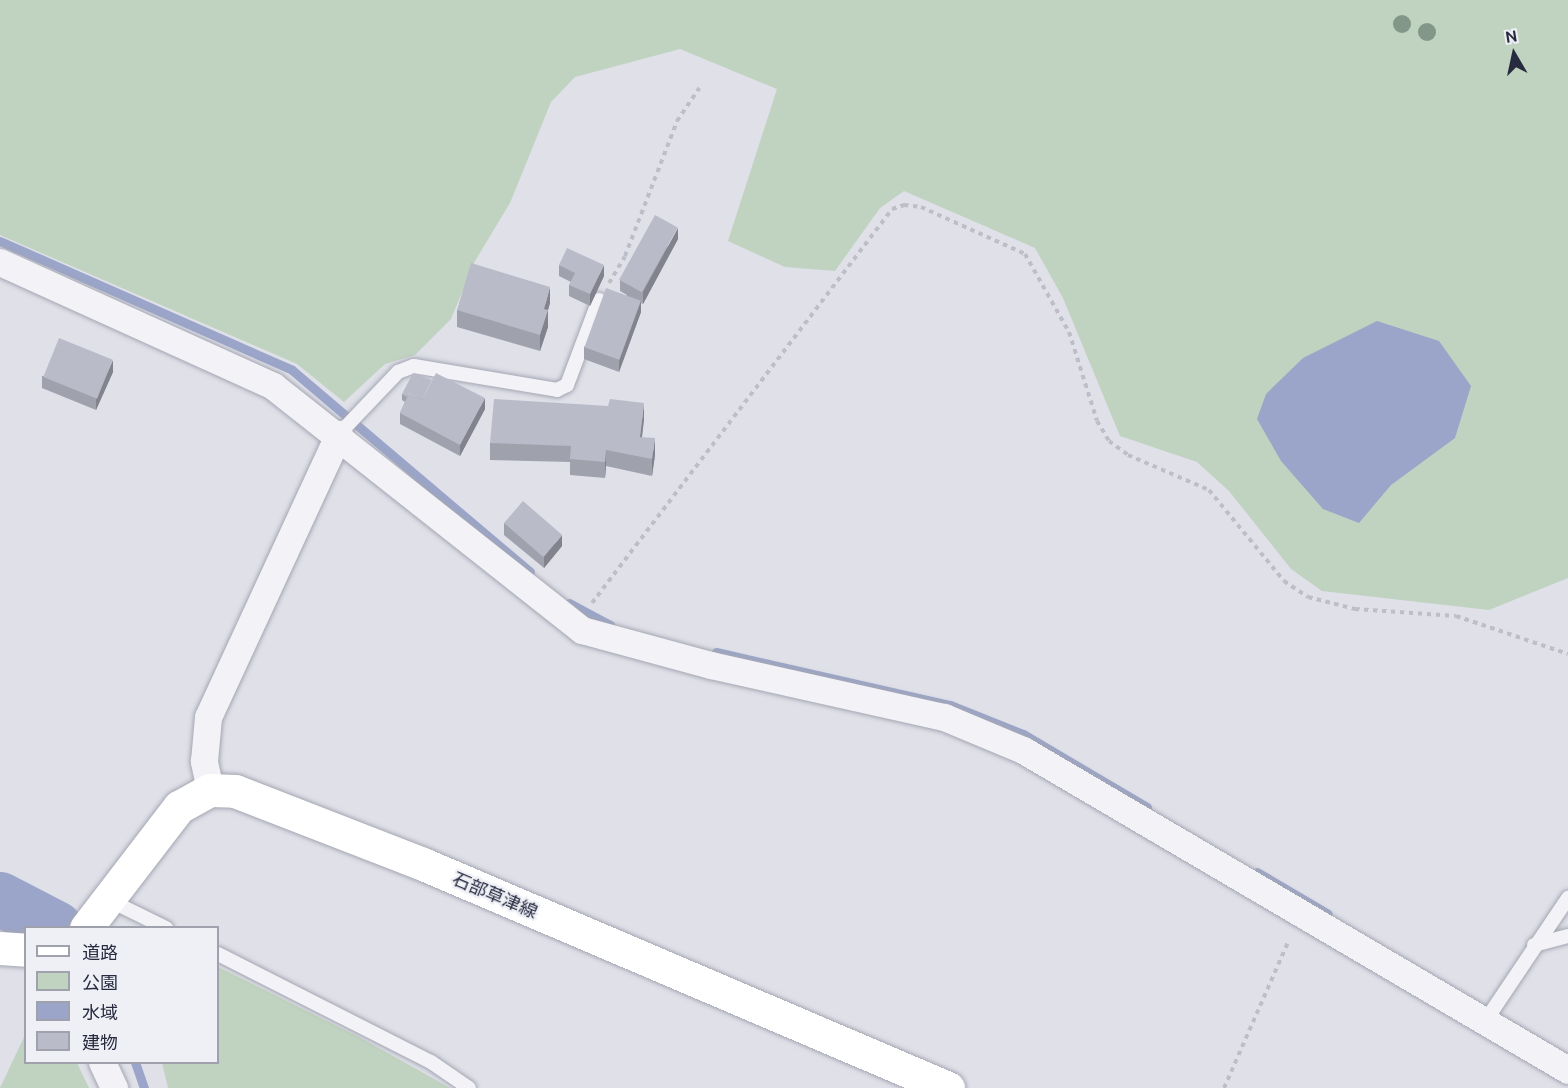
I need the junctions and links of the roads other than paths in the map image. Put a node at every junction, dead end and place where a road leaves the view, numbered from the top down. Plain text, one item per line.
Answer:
1 (0, 262) edge
2 (599, 300) edge
3 (348, 424) junction
4 (210, 790) junction
5 (1568, 898) edge
6 (96, 916) edge
7 (160, 926) edge
8 (1568, 936) edge
9 (1534, 945) junction
10 (0, 948) edge
11 (24, 950) edge
12 (219, 955) edge
13 (1488, 1017) junction
14 (103, 1064) edge
15 (1568, 1070) edge
16 (114, 1088) edge
17 (469, 1088) edge
18 (948, 1088) edge

1 - 3 street
2 - 3 lane
3 - 4 street
3 - 13 street
4 - 6 main road
4 - 18 main road, 石部草津線
5 - 9 lane
6 - 7 lane
8 - 9 lane
9 - 13 lane
10 - 11 main road
12 - 17 lane
13 - 15 street
14 - 16 street

